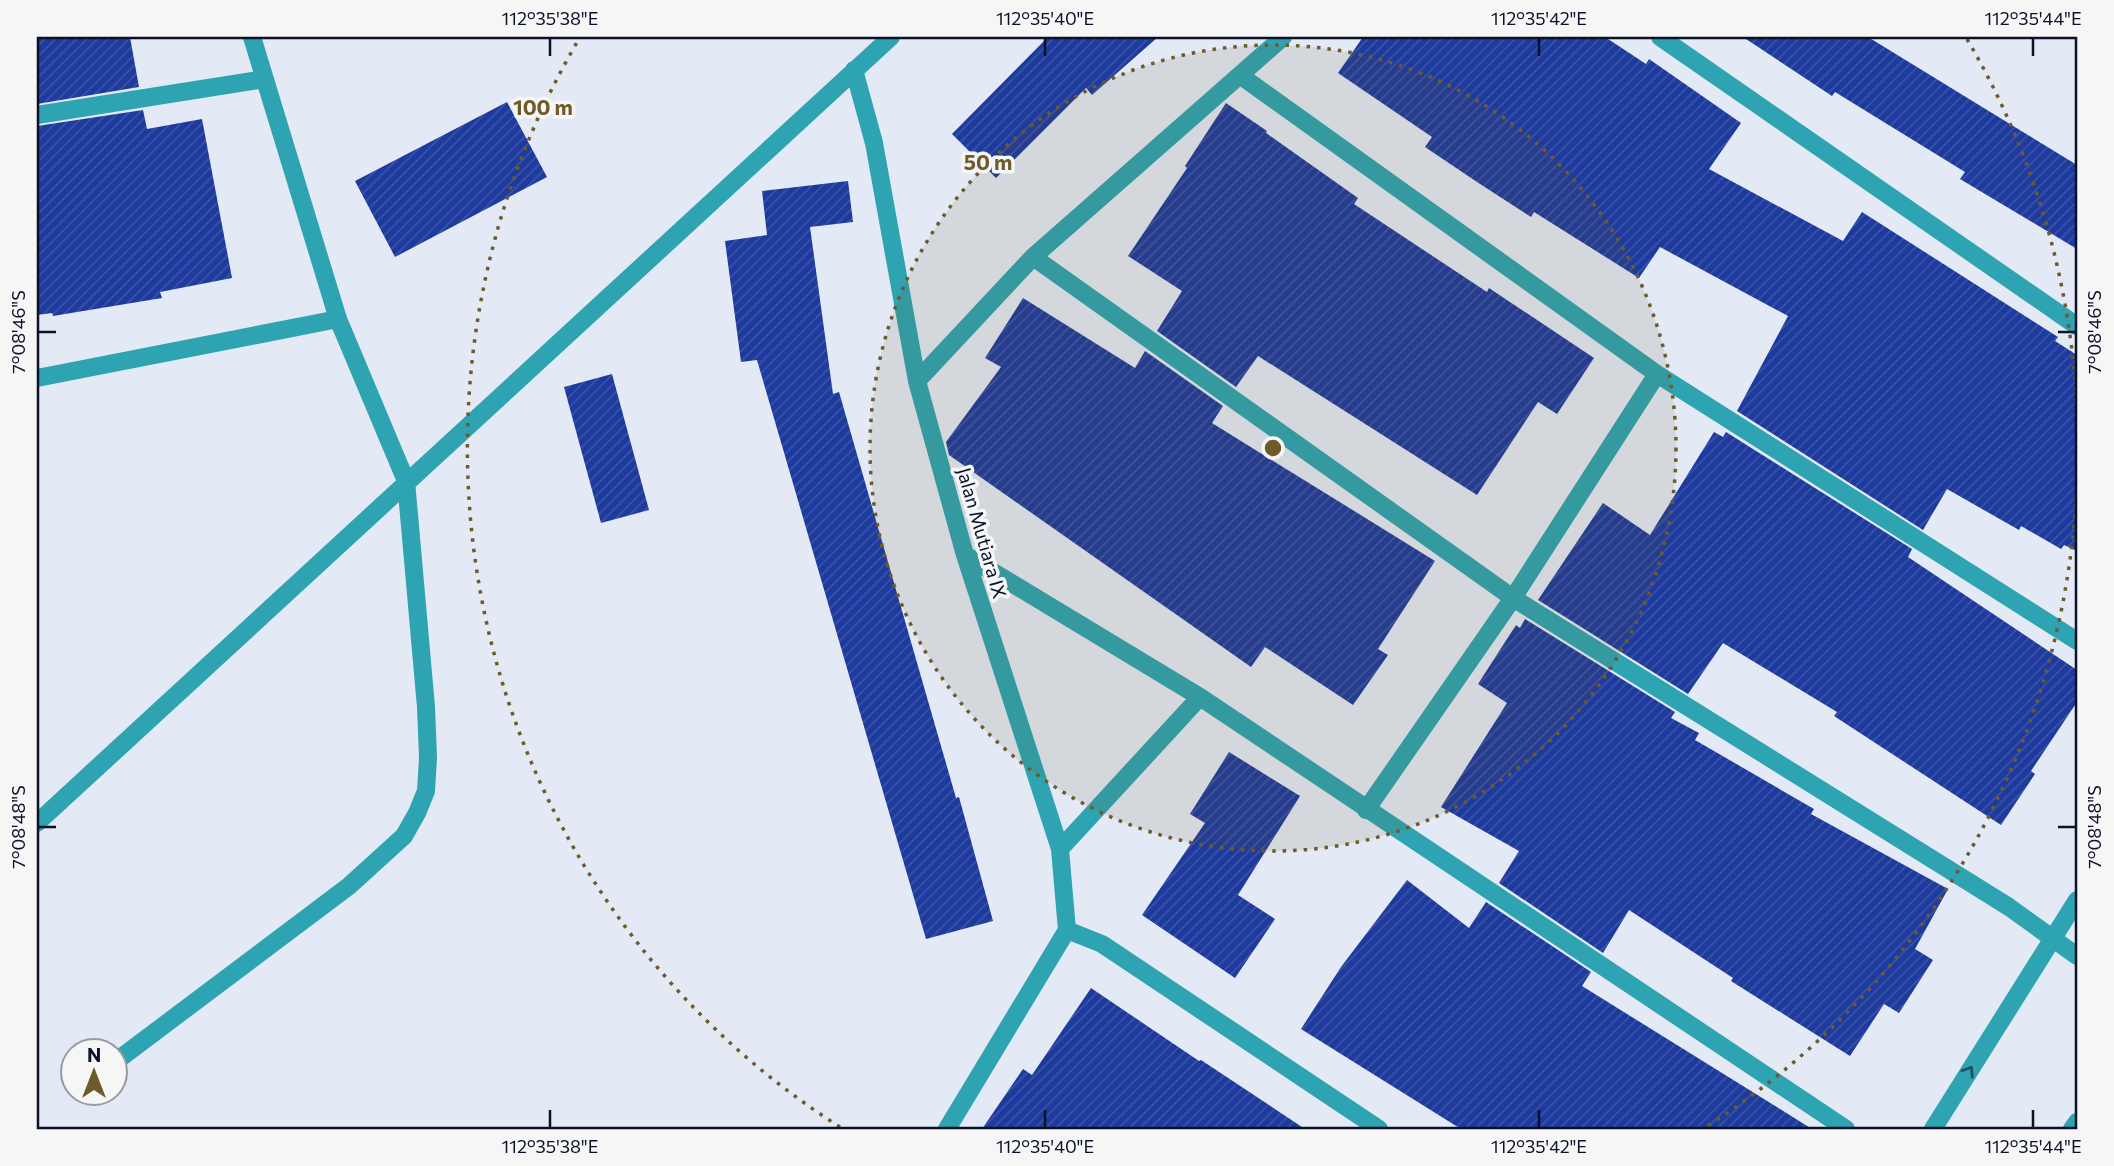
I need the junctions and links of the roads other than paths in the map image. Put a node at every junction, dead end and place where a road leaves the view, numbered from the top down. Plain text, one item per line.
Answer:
1 (252, 37) edge
2 (891, 37) edge
3 (1283, 37) edge
4 (1660, 37) edge
5 (854, 70) junction
6 (1241, 76) junction
7 (265, 79) junction
8 (37, 115) edge
9 (1033, 257) junction
10 (338, 318) junction
11 (2077, 326) edge
12 (1657, 374) junction
13 (37, 378) edge
14 (917, 381) junction
15 (406, 481) junction
16 (965, 555) junction
17 (1513, 598) junction
18 (2077, 641) edge
19 (1200, 697) junction
20 (1366, 810) junction
21 (37, 822) edge
22 (1060, 849) junction
23 (2077, 900) edge
24 (1067, 930) junction
25 (2051, 939) junction
26 (2077, 956) edge
27 (130, 1051) edge
28 (2077, 1122) edge
29 (947, 1129) edge
30 (1379, 1129) edge
31 (1846, 1129) edge
32 (1933, 1129) edge
33 (2072, 1129) edge

1 - 7 street
2 - 5 street
3 - 6 street
4 - 11 street
5 - 14 street, Jalan Mutiara IX
5 - 15 street
6 - 9 street
6 - 12 street
7 - 8 street
7 - 10 street
9 - 14 street
9 - 17 street
10 - 13 street
10 - 15 street
12 - 17 street
12 - 18 street
14 - 16 street, Jalan Mutiara IX
15 - 21 street
15 - 27 street
16 - 19 street
16 - 22 street, Jalan Mutiara IX
17 - 20 street
17 - 25 street
19 - 20 street
19 - 22 street
20 - 31 street
22 - 24 street, Jalan Mutiara IX
23 - 25 street
24 - 29 street
24 - 30 street
25 - 26 street
32 -> 25 street
28 - 33 street

